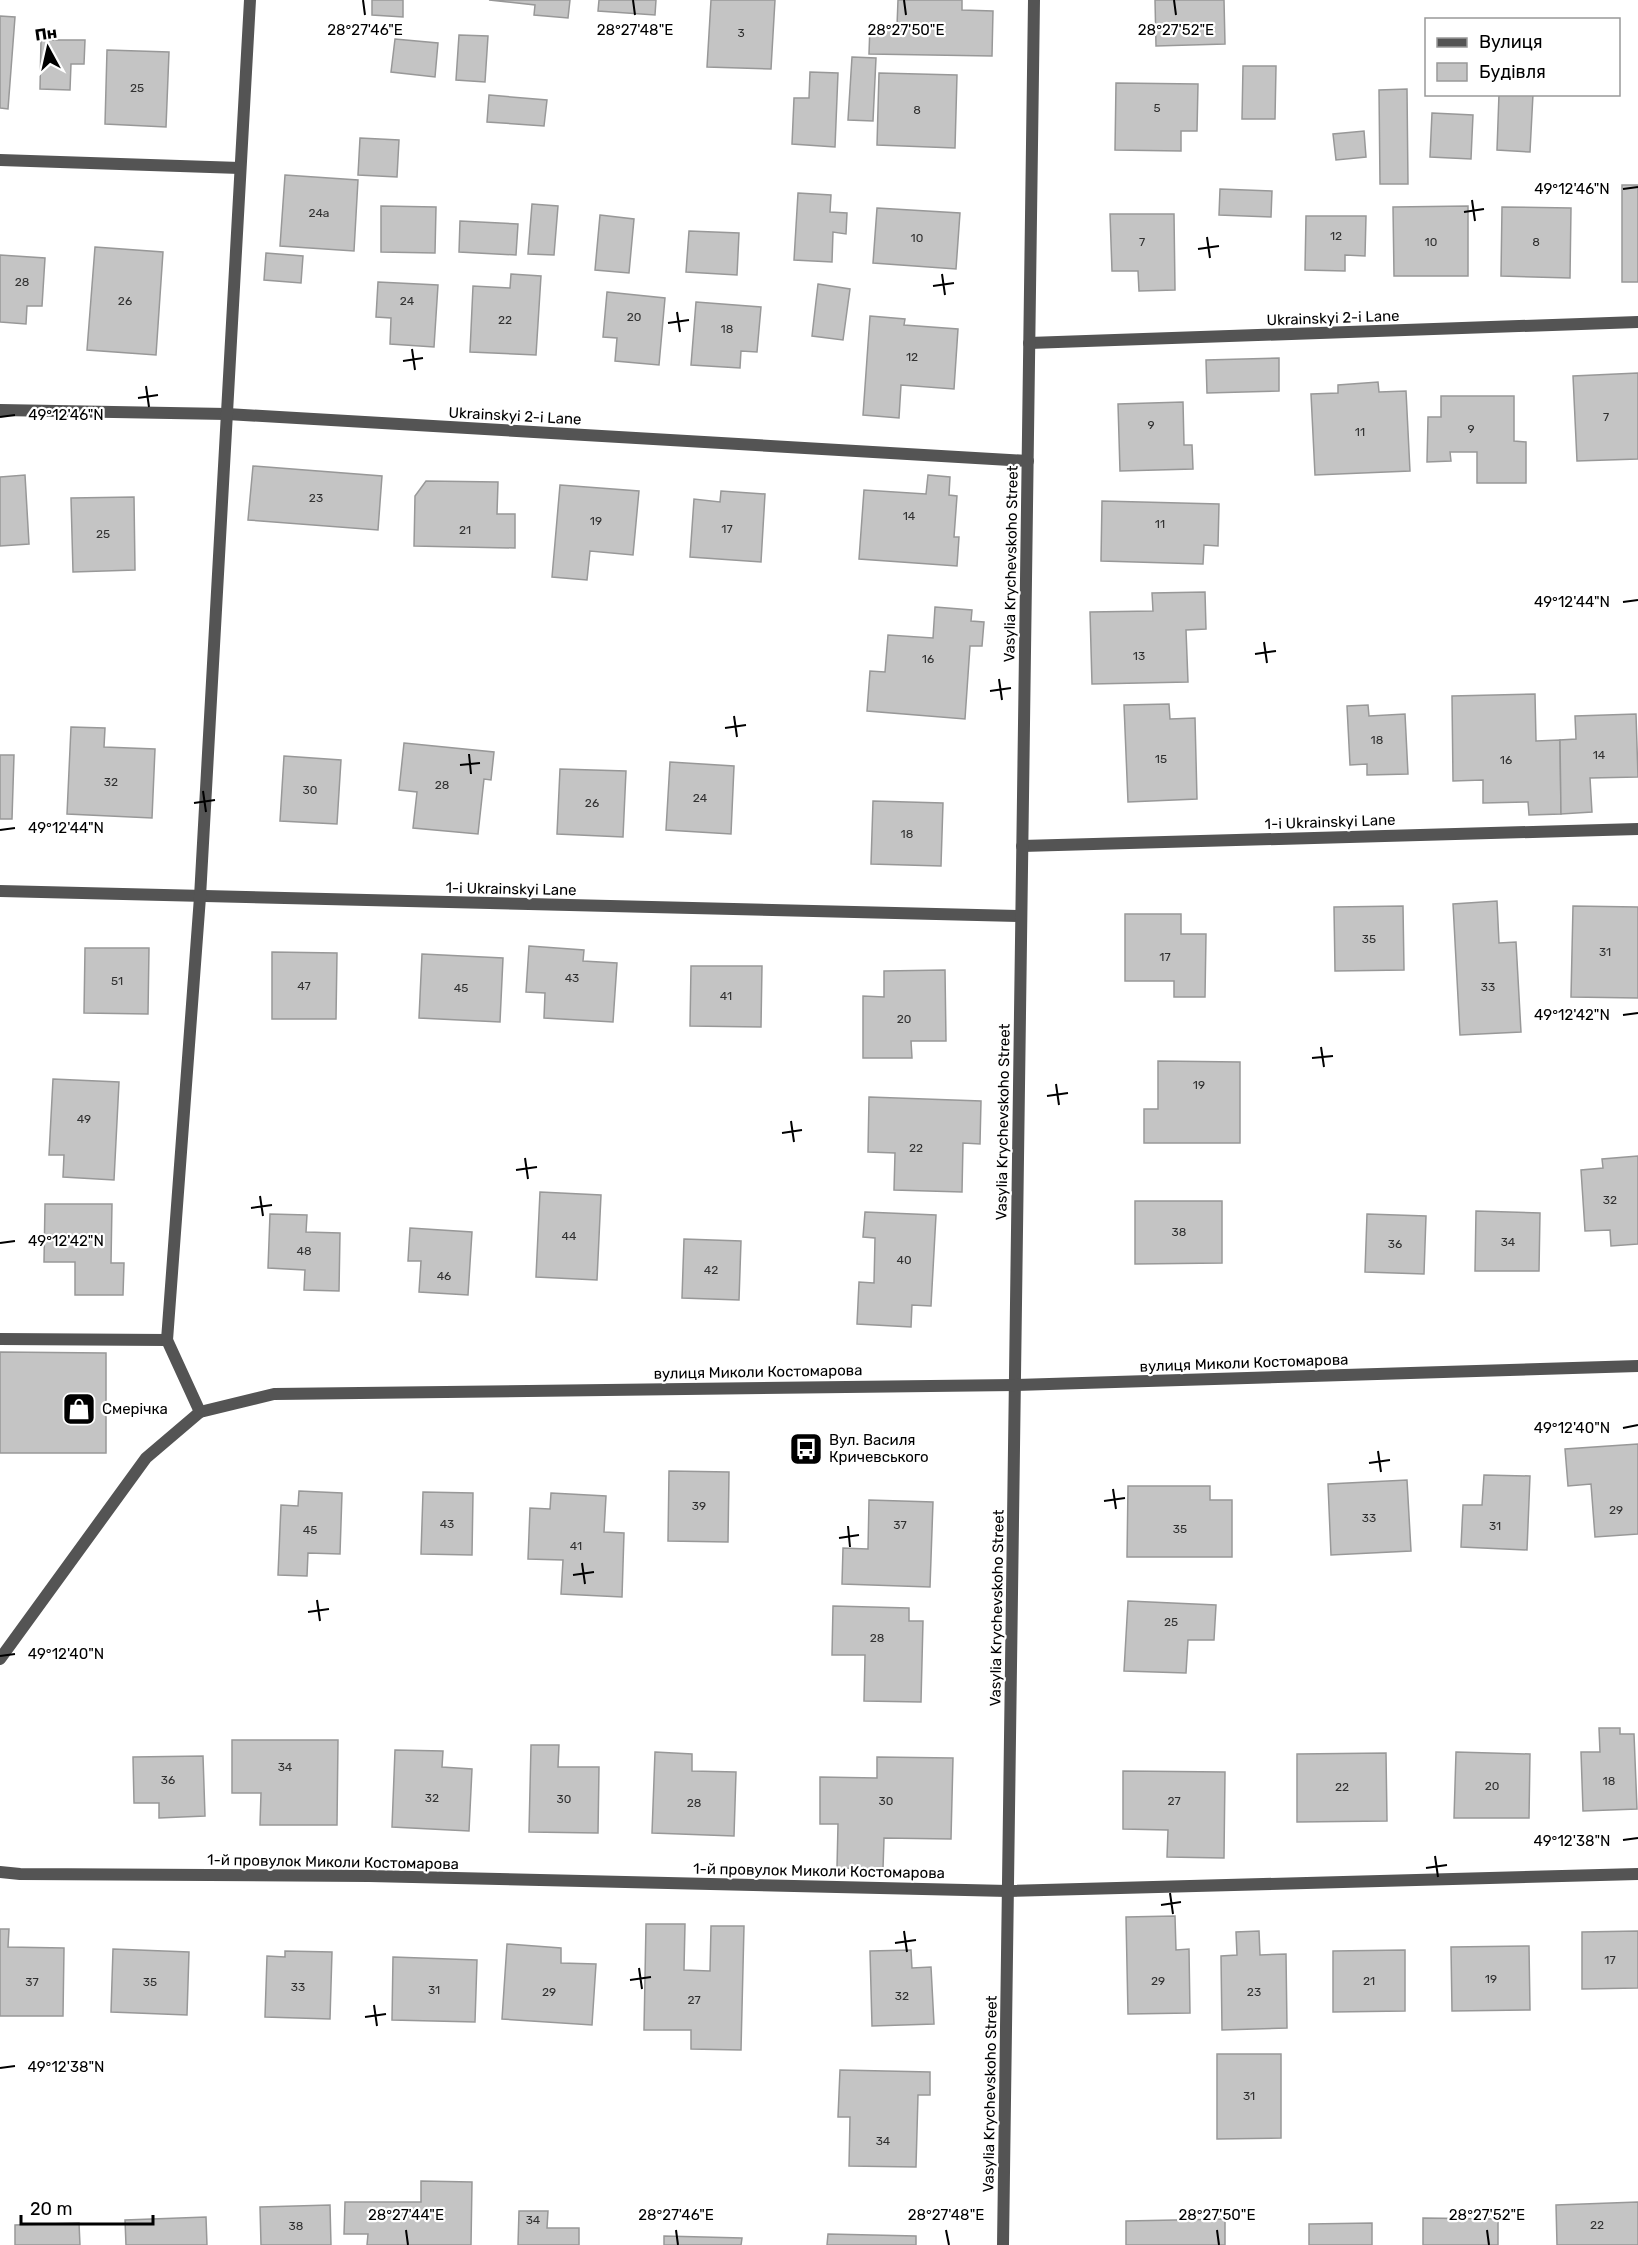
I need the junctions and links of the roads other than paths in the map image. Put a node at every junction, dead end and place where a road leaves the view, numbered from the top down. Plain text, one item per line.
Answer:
1 (249, 0) edge
2 (1034, 0) edge
3 (0, 160) edge
4 (240, 168) junction
5 (1638, 322) edge
6 (1029, 343) junction
7 (0, 410) edge
8 (227, 414) junction
9 (1028, 461) junction
10 (1638, 829) edge
11 (1022, 846) junction
12 (0, 891) edge
13 (200, 897) junction
14 (1021, 916) junction
15 (0, 1340) edge
16 (166, 1340) junction
17 (1638, 1366) edge
18 (1015, 1384) junction
19 (200, 1412) junction
20 (0, 1659) edge
21 (0, 1872) edge
22 (1638, 1874) edge
23 (1008, 1891) junction
24 (1003, 2245) edge

1 - 4 street
2 - 6 street, Vasylia Krychevskoho Street
3 - 4 street
4 - 8 street
5 - 6 street, Ukrainskyi 2-i Lane
6 - 9 street, Vasylia Krychevskoho Street
7 - 8 street, Ukrainskyi 2-i Lane
8 - 9 street, Ukrainskyi 2-i Lane
8 - 13 street
9 - 11 street, Vasylia Krychevskoho Street
10 - 11 street, 1-i Ukrainskyi Lane
11 - 14 street, Vasylia Krychevskoho Street
12 - 13 street, 1-i Ukrainskyi Lane
13 - 14 street, 1-i Ukrainskyi Lane
13 - 16 street
14 - 18 street, Vasylia Krychevskoho Street
15 - 16 street
16 - 19 street
17 - 18 street, вулиця Миколи Костомарова
18 - 19 street, вулиця Миколи Костомарова
18 - 23 street, Vasylia Krychevskoho Street
19 - 20 street, вулиця Миколи Костомарова
21 - 23 street, 1-й провулок Миколи Костомарова
22 - 23 street, 1-й провулок Миколи Костомарова
23 - 24 street, Vasylia Krychevskoho Street

